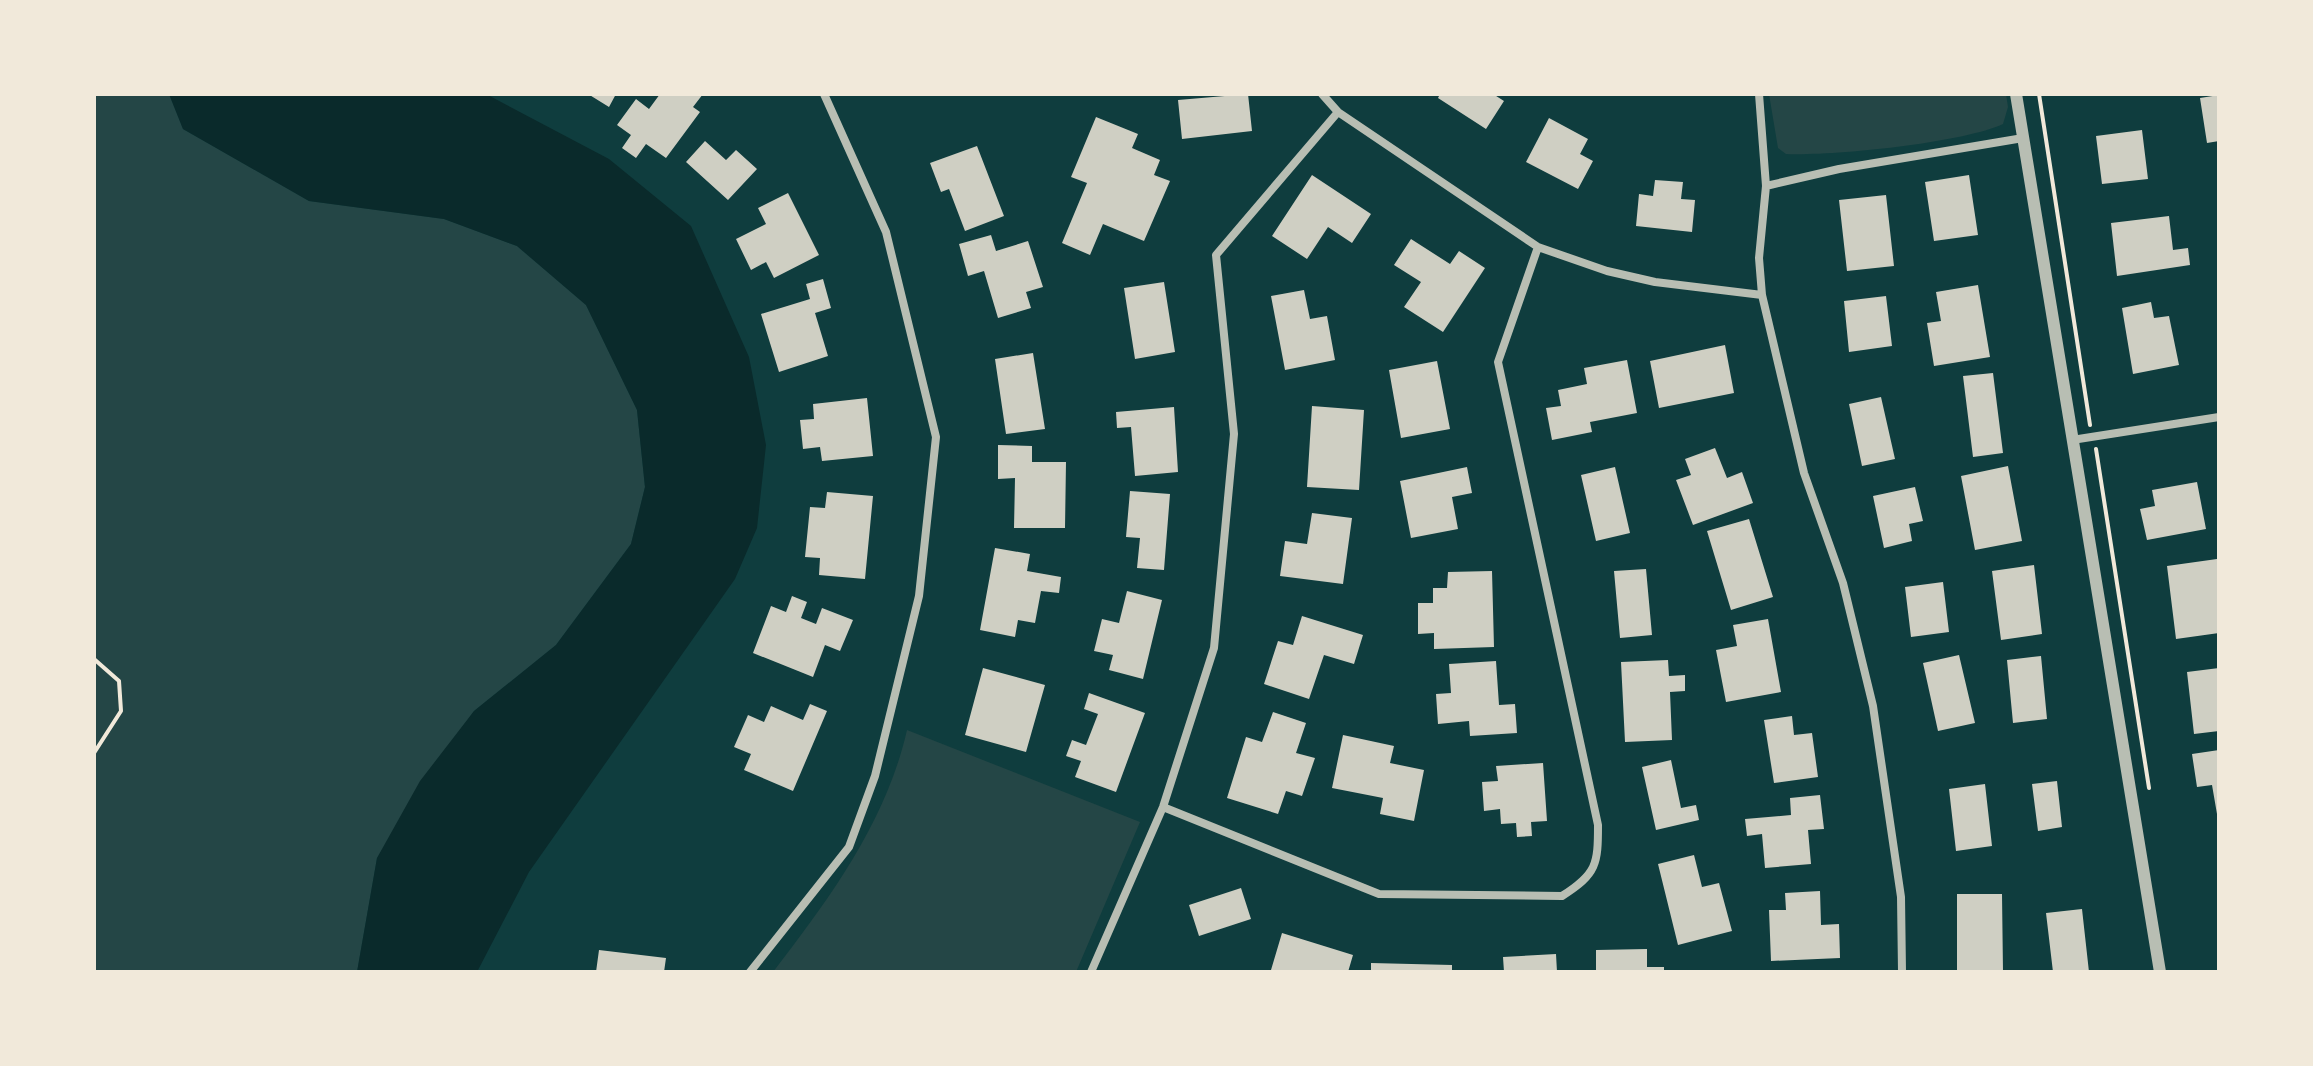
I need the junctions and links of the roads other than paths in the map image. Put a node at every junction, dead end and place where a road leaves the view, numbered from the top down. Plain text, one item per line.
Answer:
1 (824, 94) edge
2 (1322, 94) edge
3 (1759, 94) edge
4 (2016, 94) edge
5 (1338, 112) junction
6 (2023, 138) junction
7 (1766, 186) junction
8 (1538, 247) junction
9 (1762, 295) junction
10 (2219, 417) edge
11 (2072, 440) junction
12 (1163, 807) junction
13 (750, 972) edge
14 (1091, 972) edge
15 (1902, 972) edge
16 (2160, 972) edge

1 - 13 street
2 - 5 street
3 - 7 street
4 - 6 street
5 - 8 street
5 - 12 street
6 - 7 street
6 - 11 street
7 - 9 street
8 - 9 street
8 - 12 street
9 - 15 street
10 - 11 street
11 - 16 street
12 - 14 street

